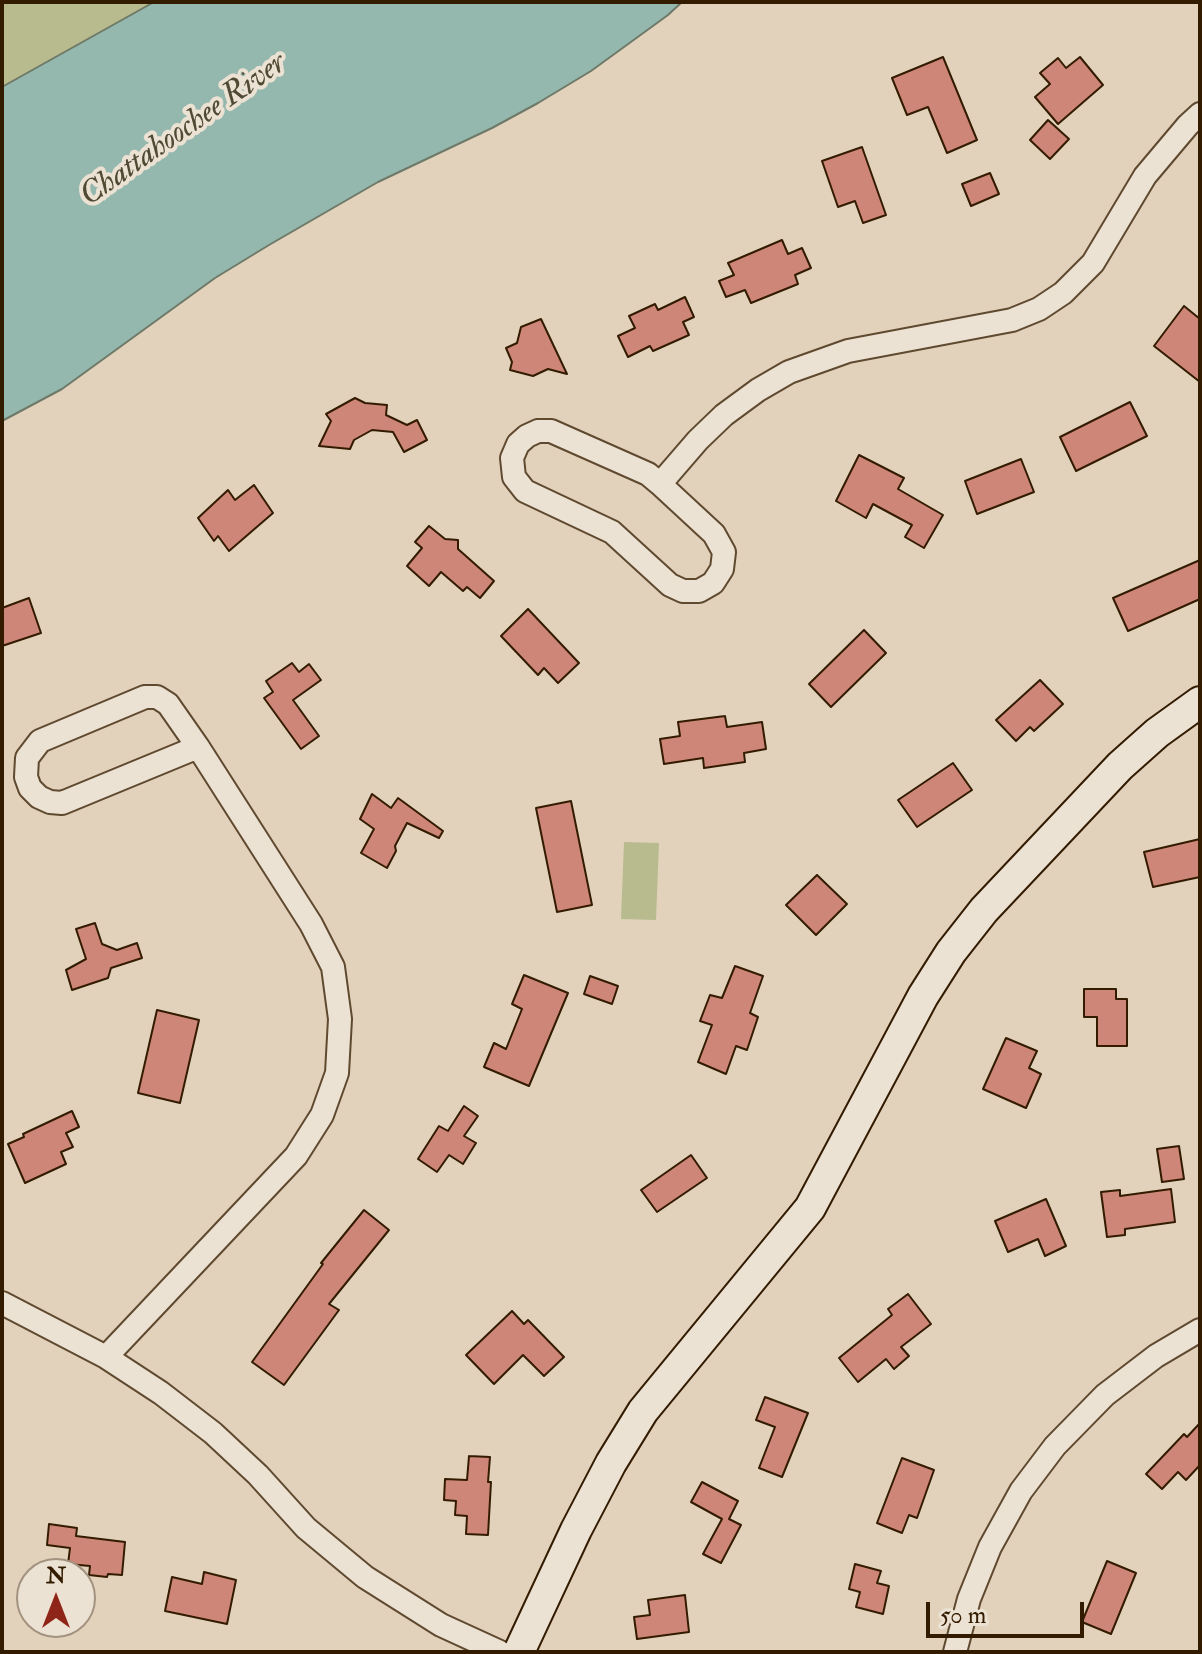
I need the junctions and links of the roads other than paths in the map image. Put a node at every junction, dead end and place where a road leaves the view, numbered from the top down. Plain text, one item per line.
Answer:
1 (1200, 114) edge
2 (660, 484) junction
3 (1200, 702) edge
4 (198, 747) junction
5 (2, 1303) edge
6 (1200, 1330) edge
7 (106, 1357) junction
8 (500, 1652) edge
9 (519, 1652) edge
10 (955, 1652) edge

1 - 2 street
2 - 2 street
3 - 9 street
4 - 4 street
4 - 7 street
5 - 7 street
6 - 10 street
7 - 8 street

